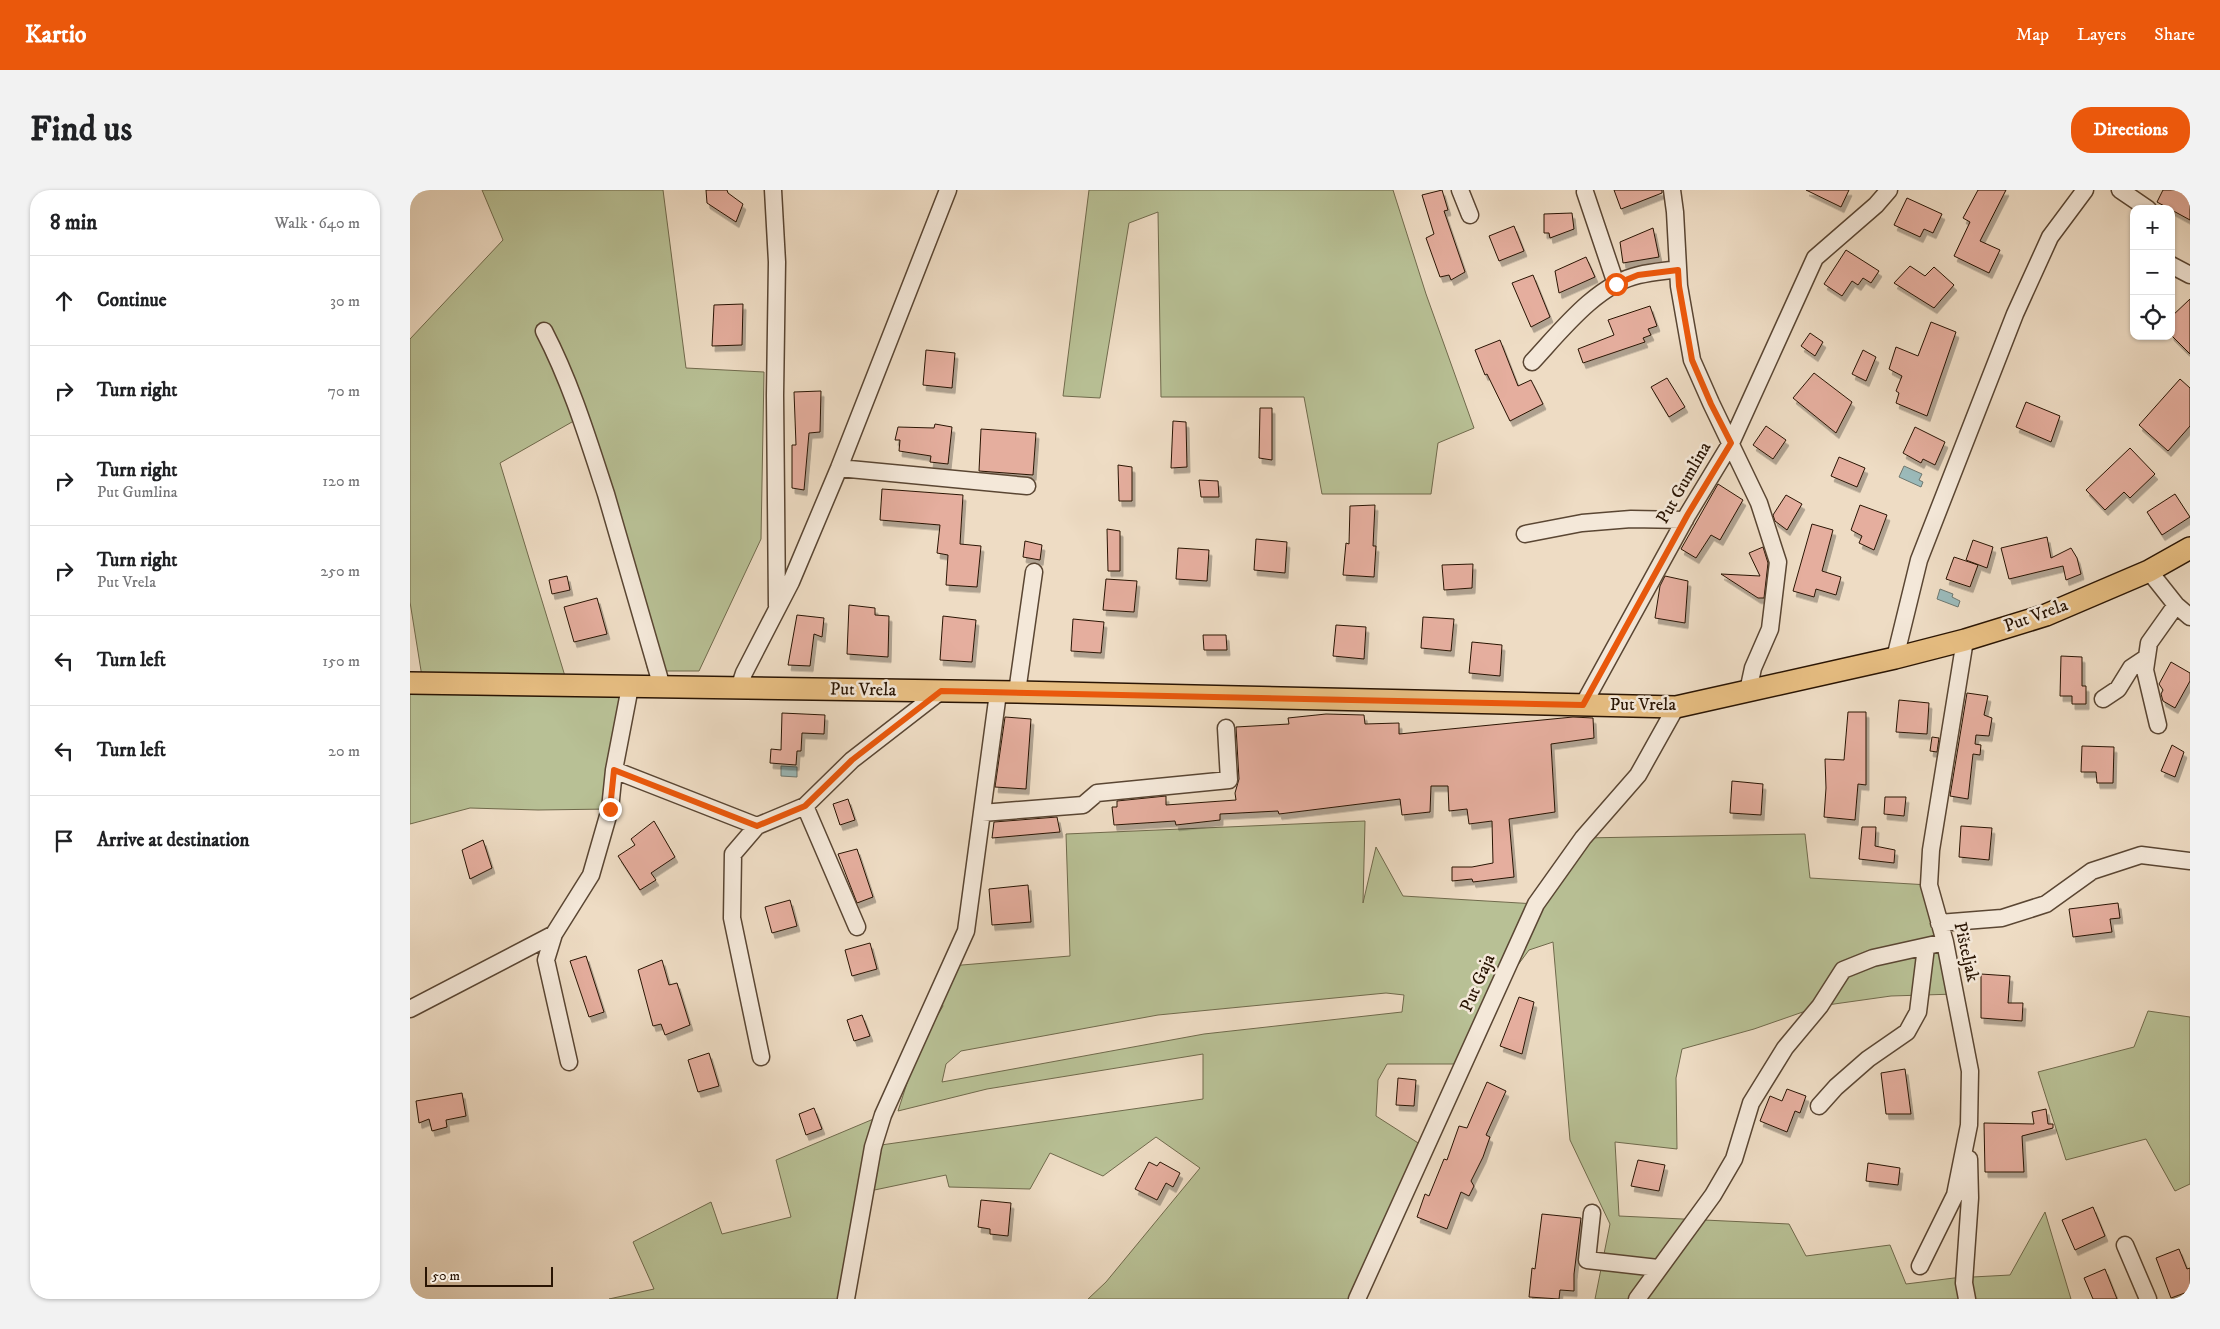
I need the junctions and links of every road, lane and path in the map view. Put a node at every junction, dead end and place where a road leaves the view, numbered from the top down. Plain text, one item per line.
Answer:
1 (773, 190) edge
2 (948, 190) edge
3 (1460, 190) edge
4 (1672, 190) edge
5 (1889, 190) edge
6 (2085, 190) edge
7 (2120, 190) edge
8 (1585, 192) dead end
9 (2142, 205) edge
10 (1470, 215) dead end
11 (2175, 267) edge
12 (1678, 270) junction
13 (2190, 276) edge
14 (1616, 284) junction
15 (544, 331) dead end
16 (1532, 362) dead end
17 (1731, 443) junction
18 (839, 468) junction
19 (1027, 486) dead end
20 (1685, 520) junction
21 (1525, 534) dead end
22 (2190, 548) edge
23 (2149, 571) junction
24 (1034, 572) dead end
25 (2176, 605) junction
26 (777, 608) junction
27 (2190, 618) edge
28 (1965, 640) junction
29 (1895, 658) junction
30 (2146, 658) junction
31 (410, 683) edge
32 (630, 687) junction
33 (662, 688) junction
34 (739, 688) junction
35 (941, 691) junction
36 (1748, 691) junction
37 (1008, 692) junction
38 (2103, 699) dead end
39 (1583, 705) junction
40 (1676, 707) junction
41 (2158, 725) dead end
42 (1226, 728) dead end
43 (614, 770) junction
44 (805, 806) junction
45 (982, 813) junction
46 (757, 826) junction
47 (2190, 861) edge
48 (1939, 923) junction
49 (857, 927) dead end
50 (554, 934) junction
51 (1945, 942) junction
52 (1926, 947) junction
53 (410, 1009) edge
54 (761, 1058) dead end
55 (569, 1062) dead end
56 (1819, 1106) dead end
57 (1969, 1125) junction
58 (1592, 1213) dead end
59 (2125, 1245) dead end
60 (1920, 1266) dead end
61 (1658, 1268) junction
62 (846, 1299) edge
63 (1357, 1299) edge
64 (1637, 1299) edge
65 (1967, 1299) edge
66 (2148, 1299) edge

1 - 26 street
2 - 18 street
3 - 10 street
4 - 12 street
5 - 17 street, Put Gumlina
6 - 29 street
7 - 9 street
8 - 14 street
11 - 13 street
12 - 14 street
12 - 17 street
14 - 16 street
15 - 33 street
17 - 20 street, Put Gumlina
17 - 36 street
18 - 19 street
18 - 26 street
20 - 21 street
20 - 39 street, Put Gumlina
22 - 23 main road, Put Vrela
23 - 25 street
23 - 28 main road, Put Vrela
24 - 37 street
25 - 27 street
25 - 30 street
26 - 34 street
28 - 29 main road, Put Vrela
28 - 48 street, Pišteljak
29 - 36 main road, Put Vrela
30 - 38 street
30 - 41 street
31 - 32 main road, Put Vrela
32 - 33 main road, Put Vrela
32 - 43 street
33 - 34 main road, Put Vrela
34 - 35 main road, Put Vrela
35 - 37 main road, Put Vrela
35 - 44 street
36 - 40 main road, Put Vrela
37 - 39 main road, Put Vrela
37 - 45 street
39 - 40 main road, Put Vrela
40 - 63 street, Put Gaja
42 - 45 street
43 - 46 street
43 - 50 street
44 - 46 street
44 - 49 street
45 - 62 street
46 - 54 street
47 - 48 street
48 - 51 street, Pišteljak
50 - 53 street
50 - 55 street
51 - 52 street
51 - 57 street, Pišteljak
52 - 56 street
52 - 61 street
57 - 60 street, Pišteljak
57 - 65 street
58 - 61 street
59 - 66 street
61 - 64 street

